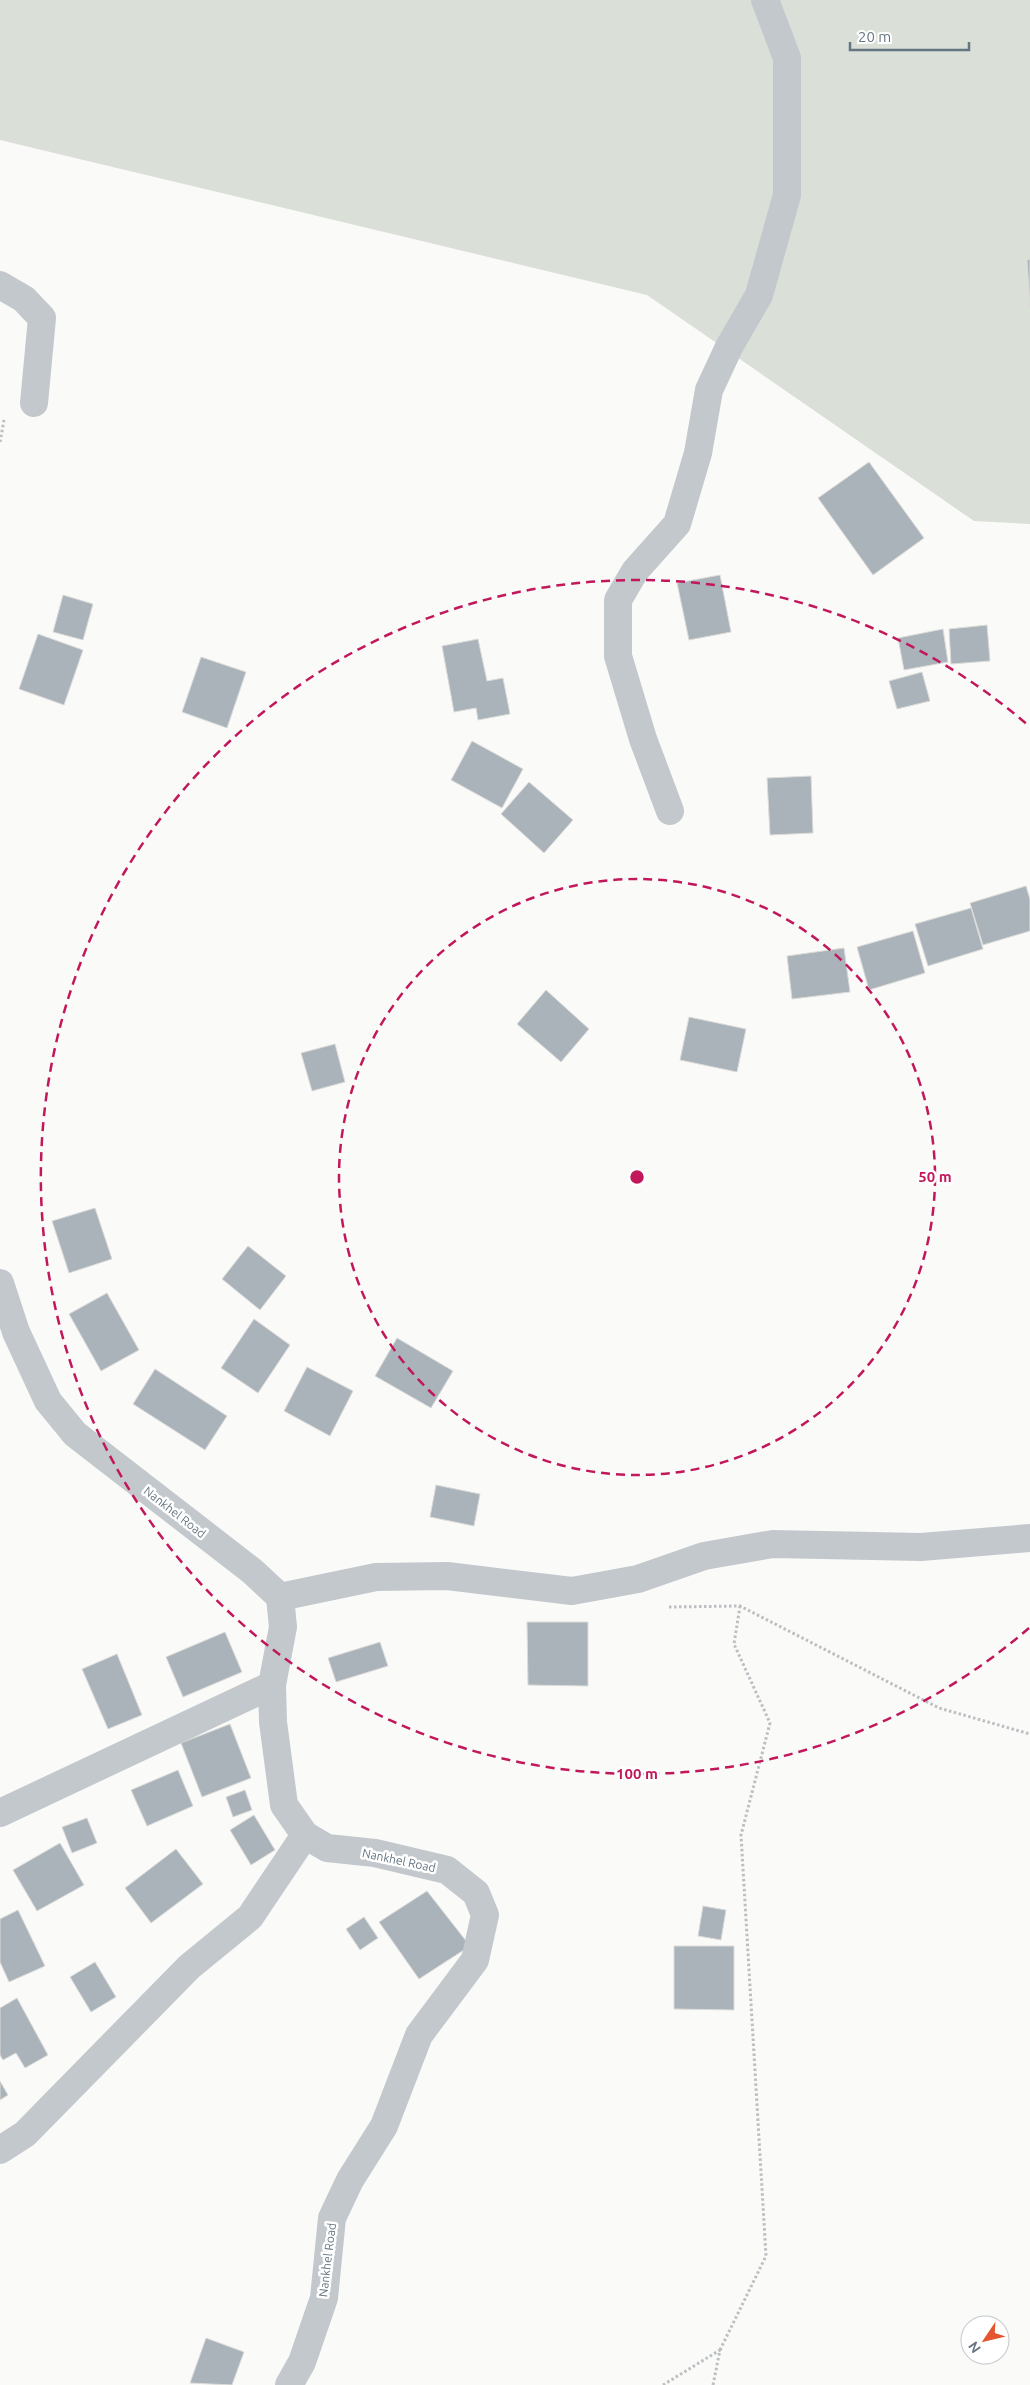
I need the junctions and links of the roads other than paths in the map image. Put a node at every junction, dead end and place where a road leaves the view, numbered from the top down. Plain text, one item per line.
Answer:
1 (765, 0) edge
2 (0, 285) edge
3 (34, 403) dead end
4 (670, 811) dead end
5 (0, 1283) edge
6 (1030, 1538) edge
7 (280, 1598) junction
8 (272, 1685) junction
9 (0, 1813) edge
10 (305, 1835) junction
11 (0, 2150) edge
12 (289, 2385) edge

1 - 4 street
2 - 3 street
5 - 7 street, Nankhel Road
6 - 7 street
7 - 8 street, Nankhel Road
8 - 9 street
8 - 10 street, Nankhel Road
10 - 11 street
10 - 12 street, Nankhel Road

